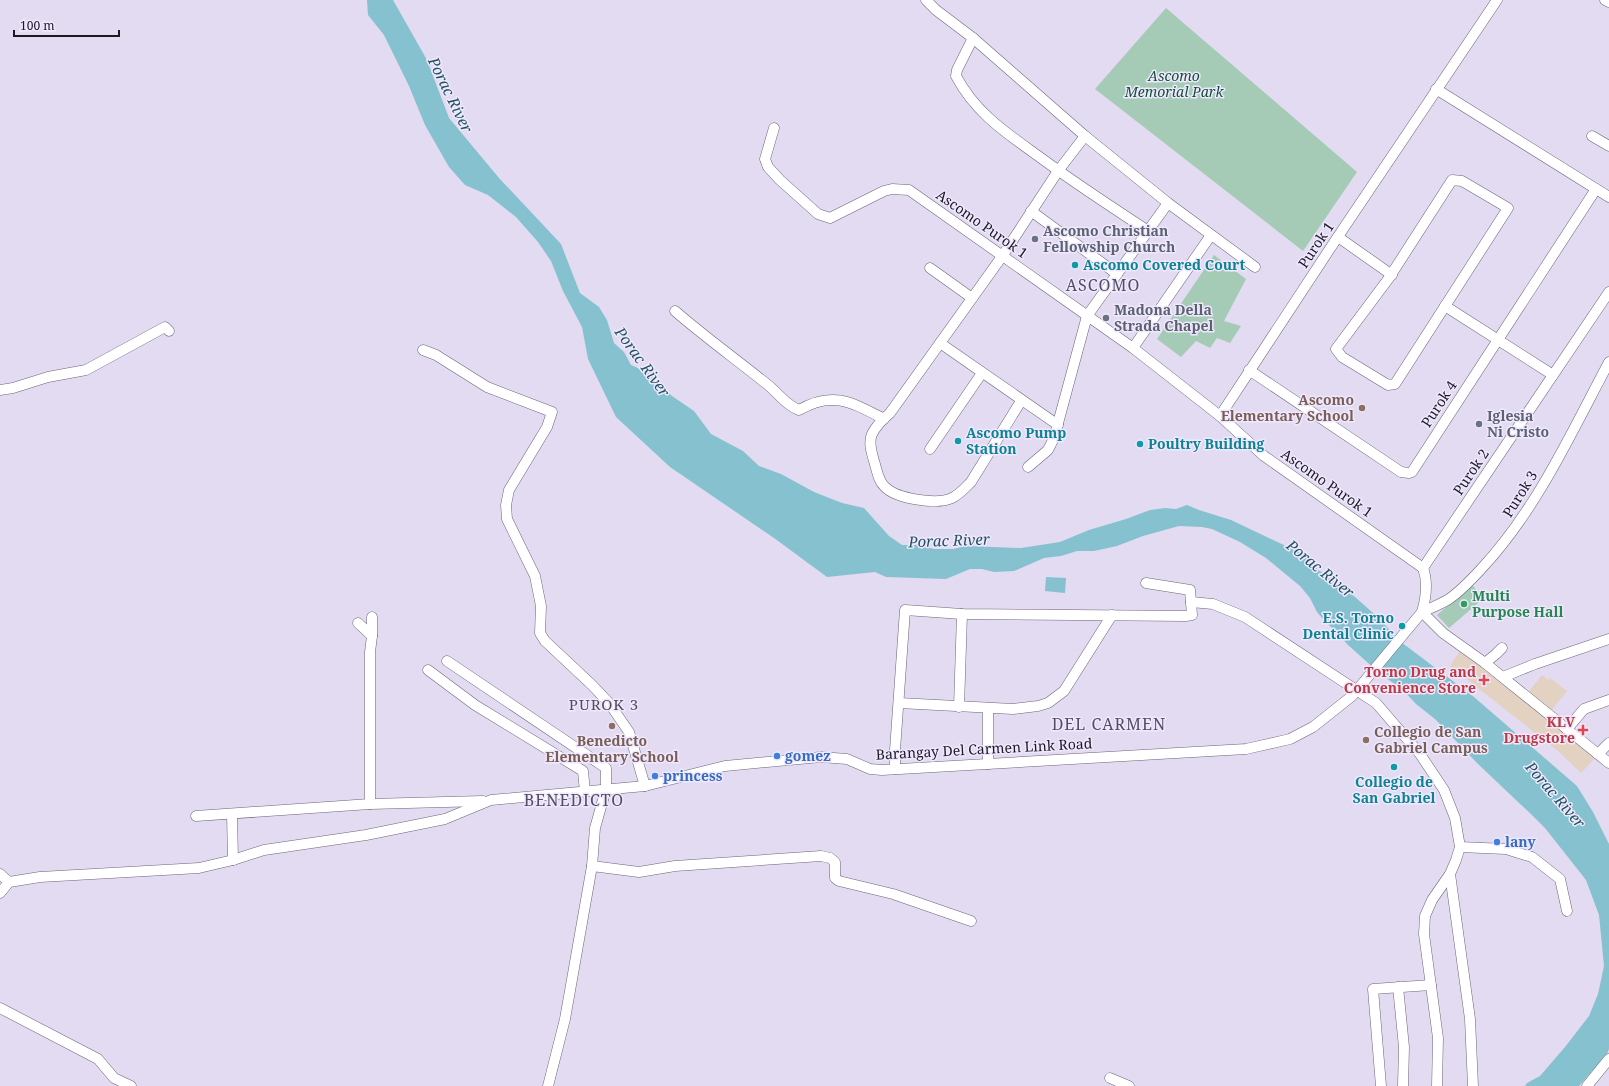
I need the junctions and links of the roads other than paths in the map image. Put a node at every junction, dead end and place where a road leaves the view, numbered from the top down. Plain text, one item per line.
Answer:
1 (926, 0) edge
2 (1497, 0) edge
3 (1605, 0) edge
4 (1609, 2) edge
5 (972, 38) junction
6 (1436, 89) junction
7 (774, 128) dead end
8 (1085, 136) junction
9 (1592, 136) dead end
10 (1609, 146) edge
11 (1058, 171) junction
12 (1596, 189) junction
13 (1609, 197) edge
14 (1168, 203) junction
15 (1031, 211) junction
16 (1148, 232) junction
17 (1211, 234) junction
18 (1338, 237) junction
19 (1003, 255) junction
20 (1255, 267) dead end
21 (930, 268) dead end
22 (1117, 274) junction
23 (1392, 274) junction
24 (1609, 292) edge
25 (972, 298) junction
26 (1445, 306) junction
27 (675, 311) dead end
28 (1087, 316) junction
29 (169, 331) dead end
30 (1498, 339) junction
31 (940, 343) junction
32 (1133, 348) junction
33 (423, 350) dead end
34 (1609, 362) edge
35 (1249, 370) junction
36 (982, 373) junction
37 (1553, 375) junction
38 (0, 390) edge
39 (1021, 401) junction
40 (1220, 416) junction
41 (884, 419) junction
42 (1058, 425) junction
43 (930, 449) dead end
44 (1028, 467) dead end
45 (1423, 568) junction
46 (1146, 583) dead end
47 (1191, 602) junction
48 (1422, 612) junction
49 (962, 614) junction
50 (1112, 616) junction
51 (372, 617) dead end
52 (358, 623) dead end
53 (372, 636) junction
54 (1609, 639) edge
55 (1502, 648) dead end
56 (447, 661) dead end
57 (1485, 663) junction
58 (428, 670) dead end
59 (1503, 677) junction
60 (1357, 690) junction
61 (1609, 700) edge
62 (899, 704) junction
63 (959, 707) junction
64 (988, 708) junction
65 (1567, 729) junction
66 (1609, 743) edge
67 (1598, 754) junction
68 (1609, 763) edge
69 (988, 764) junction
70 (895, 769) junction
71 (645, 786) junction
72 (606, 789) junction
73 (585, 792) junction
74 (491, 800) junction
75 (370, 804) junction
76 (232, 814) junction
77 (196, 816) dead end
78 (1460, 847) junction
79 (233, 860) junction
80 (592, 866) junction
81 (0, 874) edge
82 (1450, 874) junction
83 (9, 882) junction
84 (0, 893) edge
85 (1566, 911) dead end
86 (971, 921) dead end
87 (1431, 985) junction
88 (1398, 987) junction
89 (0, 1008) edge
90 (1609, 1059) edge
91 (1110, 1078) dead end
92 (131, 1086) edge
93 (548, 1086) edge
94 (1129, 1086) edge
95 (1381, 1086) edge
96 (1403, 1086) edge
97 (1437, 1086) edge
98 (1473, 1086) edge
99 (1587, 1086) edge

1 - 5 street
2 - 6 street, Purok 1
3 - 4 street
5 - 8 street
5 - 11 street
6 - 12 street
6 - 18 street, Purok 1
7 - 19 street, Ascomo Purok 1
8 - 11 street
8 - 14 street
9 - 10 street
11 - 15 street
11 - 16 street
12 - 13 street
12 - 30 street, Purok 4
14 - 16 street
14 - 17 street
15 - 19 street
15 - 22 street
16 - 22 street
17 - 20 street
17 - 32 street
18 - 23 street
18 - 35 street, Purok 1
19 - 25 street
19 - 28 street, Ascomo Purok 1
21 - 25 street
22 - 28 street
23 - 26 street
23 - 26 street
24 - 37 street, Purok 2
25 - 31 street
26 - 30 street
27 - 41 street
28 - 32 street, Ascomo Purok 1
28 - 42 street
29 - 38 street
30 - 35 street, Purok 4
30 - 37 street
31 - 36 street
31 - 41 street
32 - 40 street, Ascomo Purok 1
33 - 71 street
34 - 48 street, Purok 3
35 - 40 street, Purok 1
36 - 39 street
36 - 43 street
37 - 45 street, Purok 2
39 - 41 street
39 - 42 street
40 - 45 street, Ascomo Purok 1
42 - 44 street
45 - 48 street
46 - 47 street
47 - 50 street
47 - 60 street
48 - 57 street
48 - 60 street, Barangay Del Carmen Link Road
49 - 50 street
49 - 62 street
49 - 63 street
50 - 64 street
51 - 53 street
52 - 53 street
53 - 75 street
54 - 59 street
55 - 57 street
56 - 72 street
57 - 59 street
58 - 73 street
59 - 65 street
60 - 69 street, Barangay Del Carmen Link Road
60 - 78 street
61 - 65 street
62 - 63 street
62 - 70 street
63 - 64 street
64 - 69 street
65 - 67 street
66 - 67 street
67 - 68 street
69 - 70 street, Barangay Del Carmen Link Road
70 - 71 street, Barangay Del Carmen Link Road
71 - 72 street, Barangay Del Carmen Link Road
72 - 73 street, Barangay Del Carmen Link Road
72 - 80 street
73 - 74 street, Barangay Del Carmen Link Road
74 - 75 street
74 - 79 street, Barangay Del Carmen Link Road
75 - 76 street
76 - 77 street
76 - 79 street
78 - 82 street
78 - 85 street
79 - 83 street, Barangay Del Carmen Link Road
80 - 86 street
80 - 93 street
81 - 83 street
82 - 87 street
82 - 98 street
83 - 84 street
87 - 88 street
87 - 97 street
88 - 95 street
88 - 96 street
89 - 92 street
90 - 99 street
91 - 94 street

